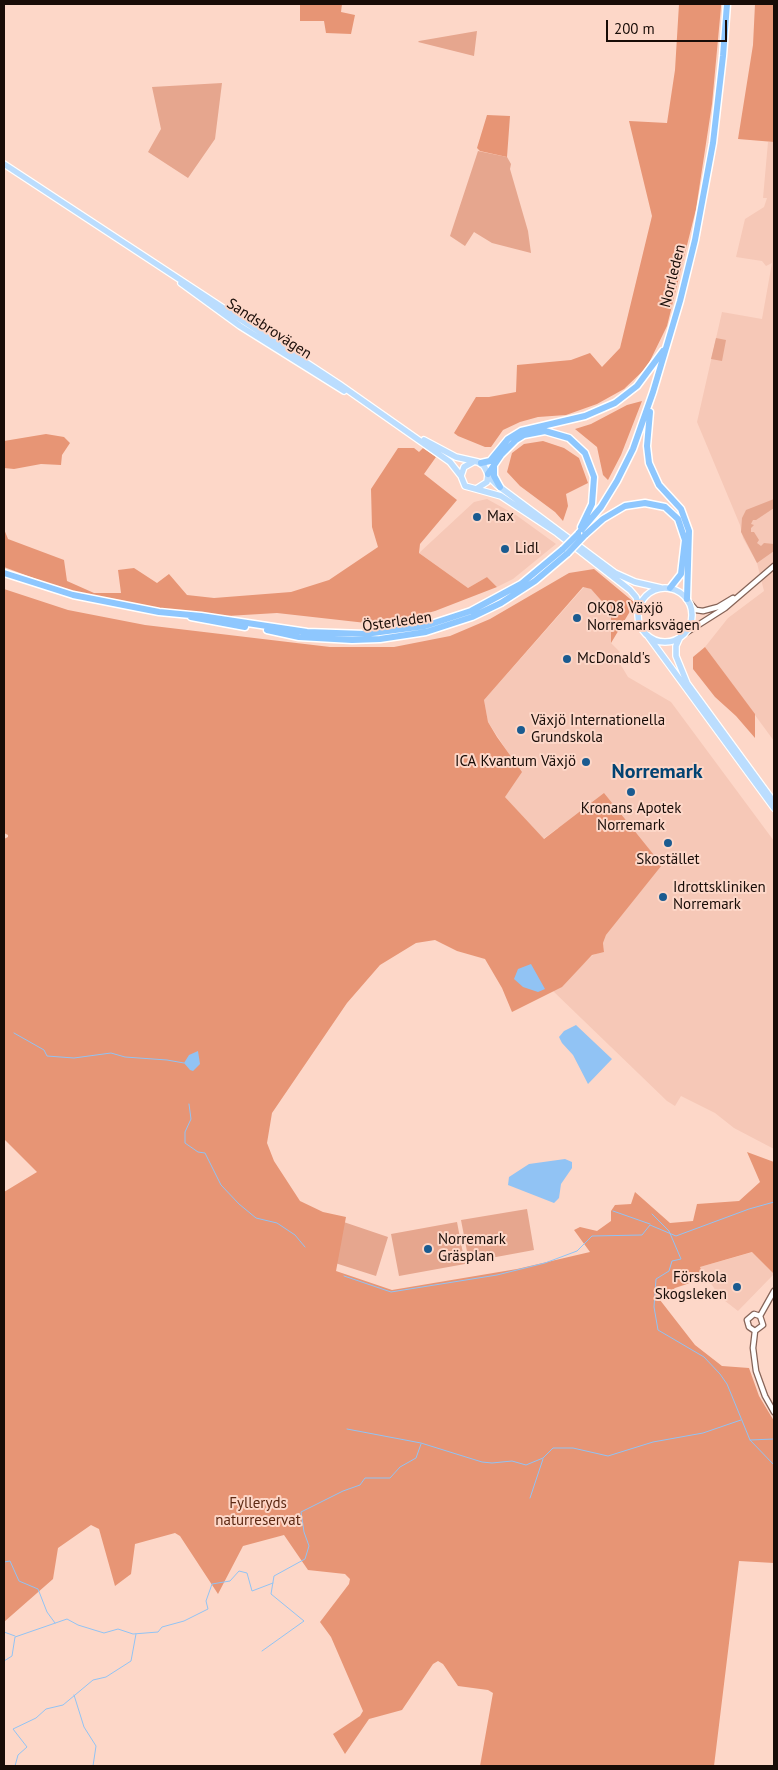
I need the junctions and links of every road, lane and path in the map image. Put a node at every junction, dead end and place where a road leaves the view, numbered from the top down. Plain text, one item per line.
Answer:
1 (727, 4) edge
2 (731, 4) edge
3 (4, 164) edge
4 (670, 334) junction
5 (650, 412) junction
6 (406, 430) junction
7 (473, 462) junction
8 (495, 462) junction
9 (481, 463) junction
10 (488, 475) junction
11 (461, 476) junction
12 (500, 487) junction
13 (476, 490) junction
14 (581, 535) junction
15 (774, 566) edge
16 (4, 573) edge
17 (751, 586) junction
18 (661, 588) junction
19 (670, 588) junction
20 (688, 601) junction
21 (639, 606) junction
22 (648, 636) junction
23 (682, 636) junction
24 (774, 802) edge
25 (774, 808) edge
26 (774, 1292) edge
27 (760, 1316) junction
28 (755, 1331) junction
29 (774, 1412) edge

1 - 4 highway, Norrleden
2 - 5 highway, Norrleden
3 - 6 main road, Sandsbrovägen
4 - 9 highway
4 - 14 highway, Norrleden
5 - 14 highway, Norrleden
5 - 20 highway
6 - 7 main road, Sandsbrovägen
6 - 11 main road, Sandsbrovägen
7 - 9 main road
7 - 11 main road
8 - 10 highway
8 - 12 highway
8 - 14 highway
9 - 10 main road
10 - 12 main road
10 - 13 main road
11 - 13 main road
12 - 18 main road
13 - 21 main road
14 - 16 highway, Österleden, bridge
14 - 19 highway
15 - 17 street
17 - 20 street
17 - 23 street
18 - 19 main road
18 - 21 main road
19 - 20 main road
20 - 23 main road
21 - 22 main road
22 - 23 main road
22 - 25 main road
23 - 24 main road
26 - 27 street
27 - 28 street
27 - 28 street
28 - 29 street

